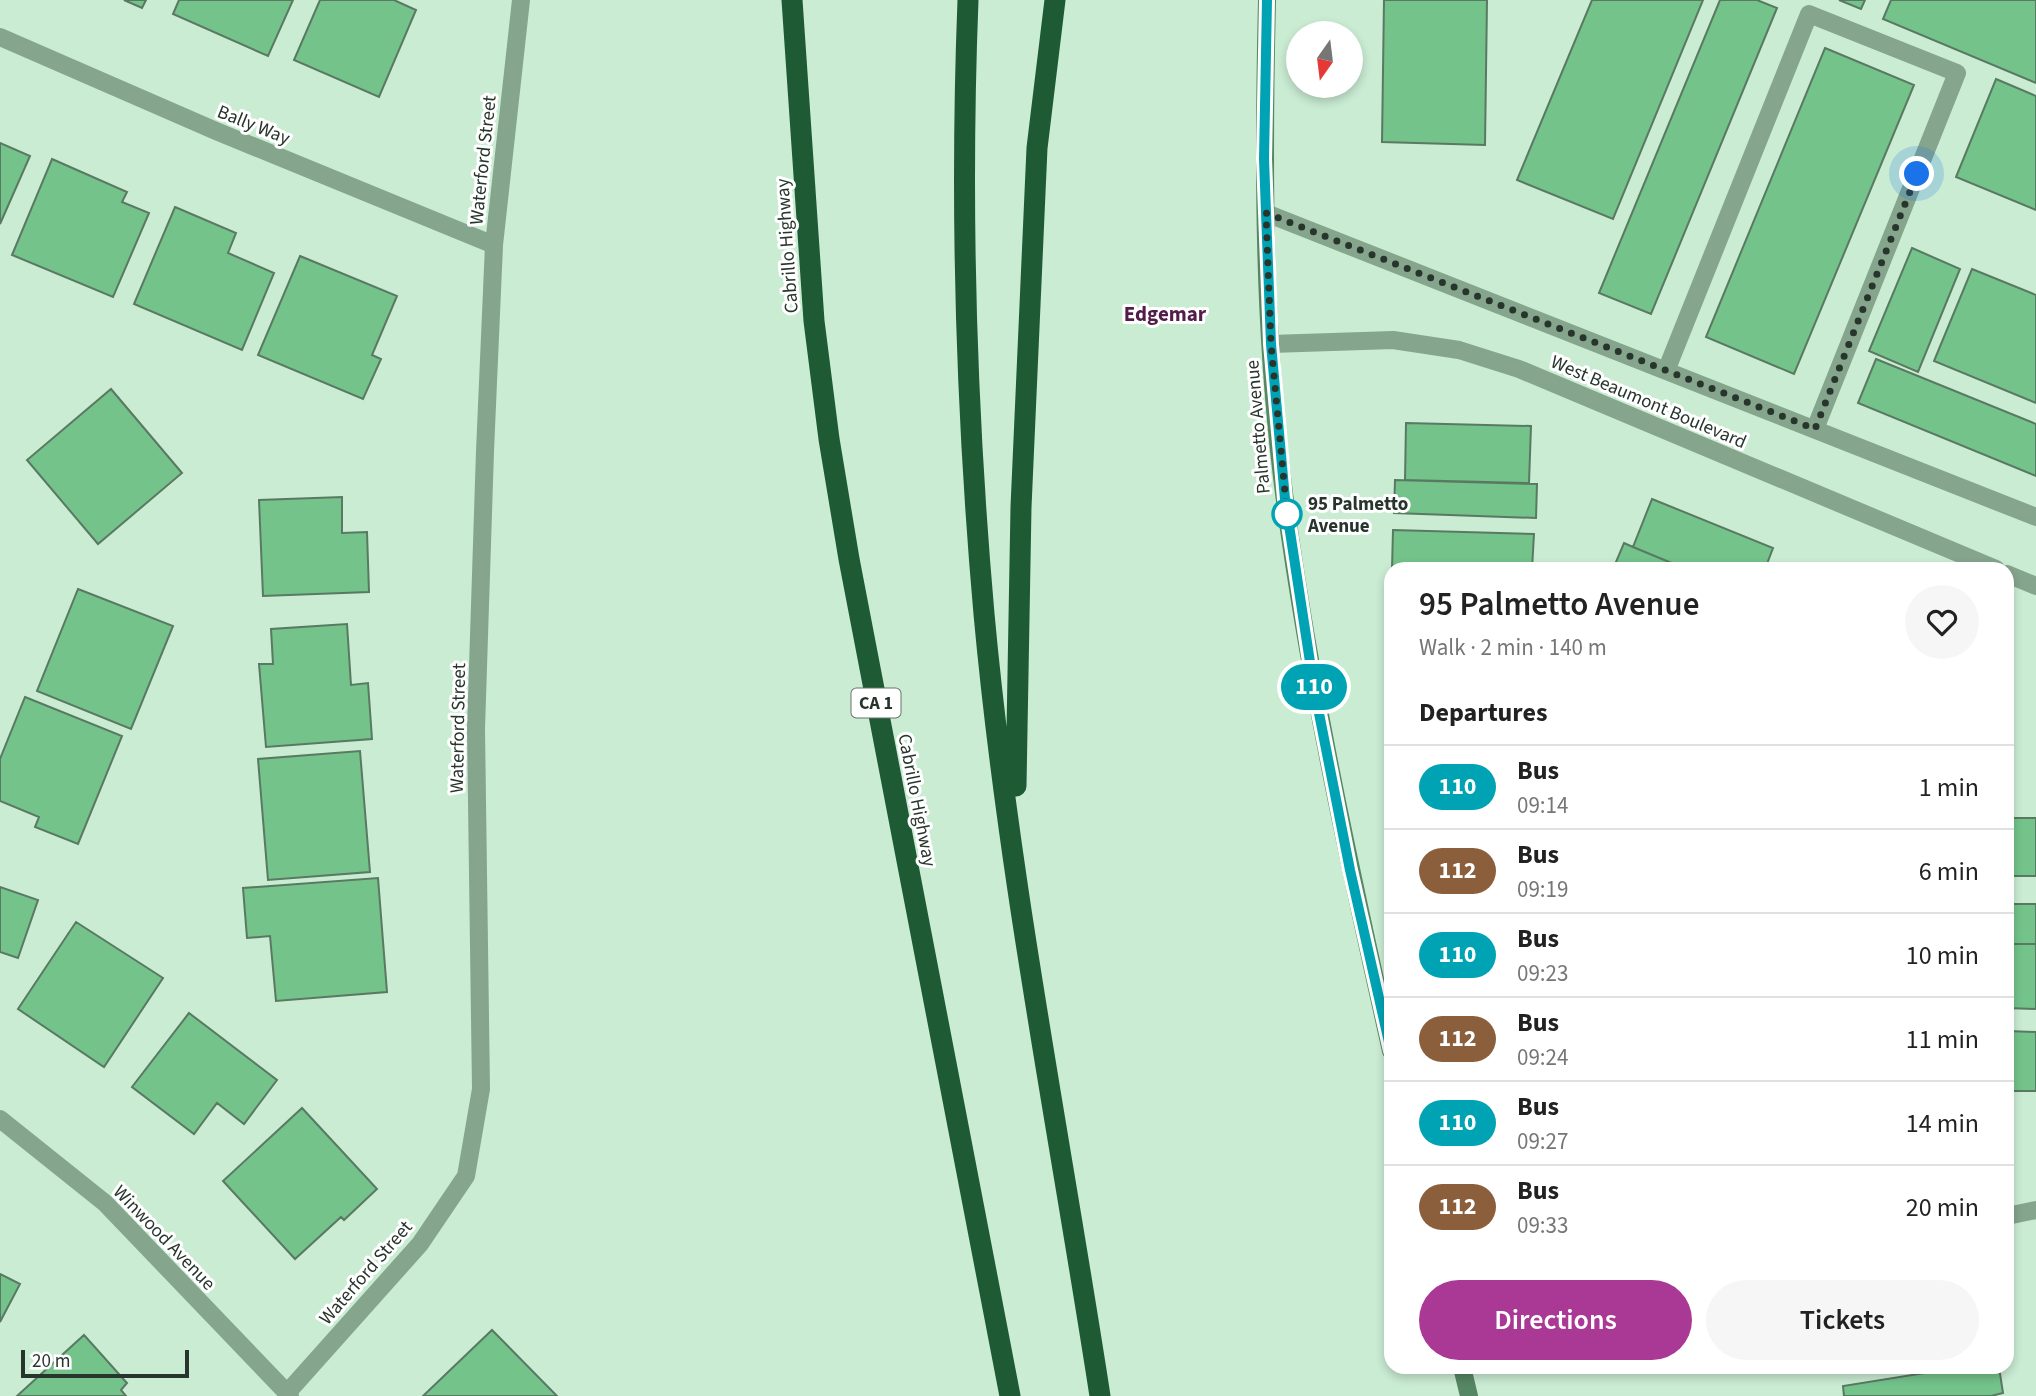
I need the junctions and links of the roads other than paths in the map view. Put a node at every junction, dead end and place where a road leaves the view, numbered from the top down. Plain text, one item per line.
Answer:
1 (521, 0) edge
2 (968, 0) edge
3 (1055, 0) edge
4 (1267, 0) edge
5 (791, 1) edge
6 (0, 37) edge
7 (1266, 213) junction
8 (494, 245) junction
9 (1271, 344) junction
10 (1666, 371) junction
11 (1815, 429) junction
12 (2036, 517) edge
13 (1979, 562) edge
14 (2014, 577) edge
15 (2036, 586) edge
16 (1014, 858) junction
17 (1384, 1020) edge
18 (0, 1119) edge
19 (2036, 1210) edge
20 (2014, 1215) edge
21 (1464, 1374) edge
22 (289, 1394) edge
23 (1010, 1396) edge
24 (1100, 1396) edge
25 (1469, 1396) edge

1 - 8 street, Waterford Street
2 - 16 highway
3 - 16 highway
4 - 7 street, Palmetto Avenue
5 - 23 highway, Cabrillo Highway / CA 1
6 - 8 street, Bally Way
7 - 9 street, Palmetto Avenue
7 - 10 street
8 - 22 street, Waterford Street
9 - 13 street, West Beaumont Boulevard
9 - 17 street, Palmetto Avenue
10 - 11 street
10 - 11 street
11 - 12 street
14 - 15 street
16 - 24 highway
18 - 22 street, Winwood Avenue
19 - 20 street
21 - 25 street

